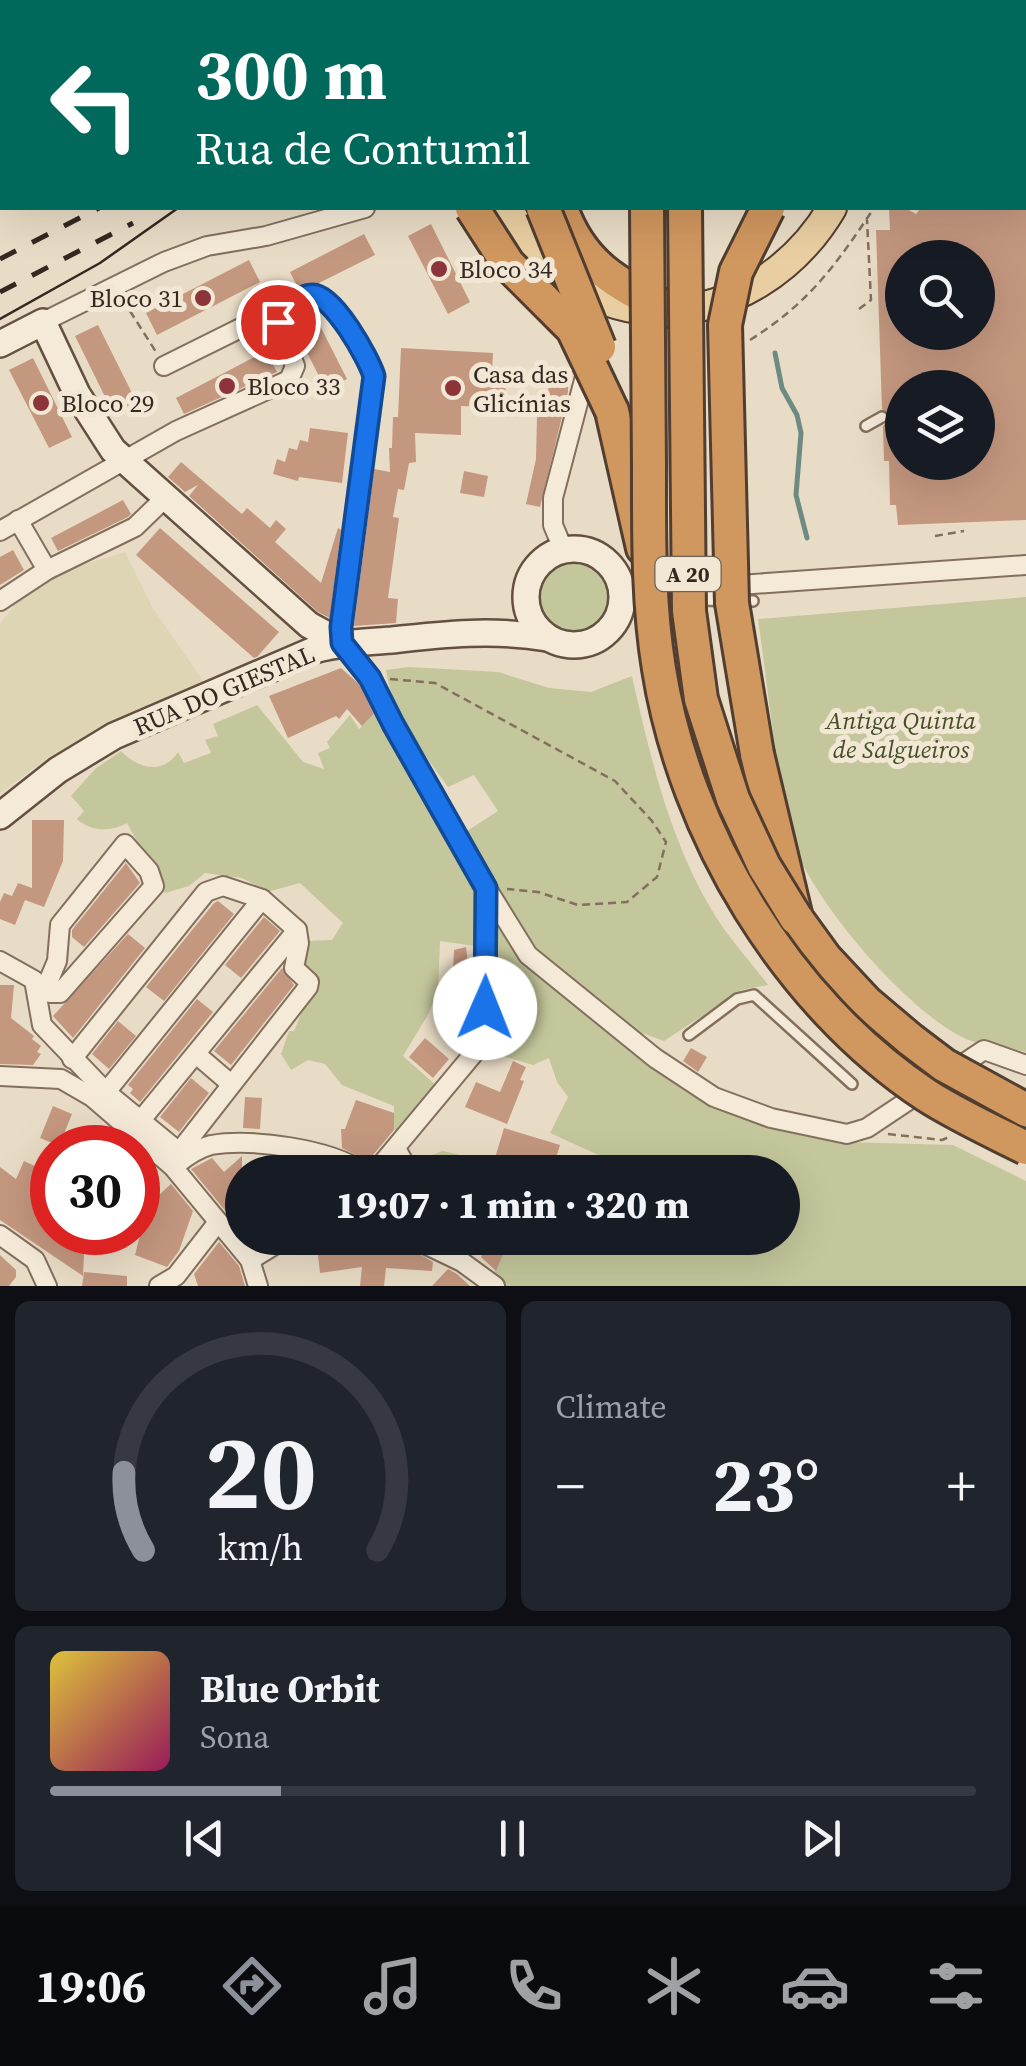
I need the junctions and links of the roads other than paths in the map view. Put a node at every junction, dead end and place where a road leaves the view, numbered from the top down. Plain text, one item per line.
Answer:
1 (358, 210) edge
2 (473, 210) edge
3 (509, 210) edge
4 (543, 210) edge
5 (563, 210) edge
6 (647, 210) edge
7 (685, 210) edge
8 (767, 210) edge
9 (831, 210) edge
10 (283, 307) junction
11 (670, 310) junction
12 (43, 322) junction
13 (0, 344) edge
14 (164, 366) road end
15 (584, 380) dead end
16 (612, 411) junction
17 (882, 416) dead end
18 (866, 426) dead end
19 (124, 461) junction
20 (165, 498) junction
21 (18, 520) junction
22 (0, 531) edge
23 (563, 550) junction
24 (1026, 564) edge
25 (614, 569) junction
26 (46, 570) junction
27 (663, 586) junction
28 (526, 589) junction
29 (0, 601) edge
30 (753, 601) dead end
31 (615, 623) junction
32 (472, 632) junction
33 (548, 638) junction
34 (342, 643) junction
35 (0, 816) edge
36 (486, 888) junction
37 (262, 899) junction
38 (796, 918) junction
39 (297, 930) junction
40 (0, 962) edge
41 (42, 990) junction
42 (689, 1035) dead end
43 (196, 1054) junction
44 (72, 1059) junction
45 (1026, 1064) edge
46 (0, 1076) edge
47 (231, 1084) junction
48 (852, 1084) dead end
49 (106, 1092) junction
50 (1026, 1110) edge
51 (141, 1120) junction
52 (1026, 1148) edge
53 (397, 1150) junction
54 (319, 1155) edge
55 (392, 1155) edge
56 (400, 1155) edge
57 (179, 1159) junction
58 (218, 1222) junction
59 (0, 1235) edge
60 (258, 1255) edge
61 (447, 1255) edge
62 (250, 1260) junction
63 (48, 1286) edge
64 (160, 1286) edge
65 (258, 1286) edge
66 (495, 1286) edge

1 - 12 street
2 - 16 highway, bridge
3 - 11 main road
4 - 16 highway, bridge
5 - 11 highway
6 - 27 highway, A 20, bridge
7 - 38 highway, A 20, bridge
8 - 38 highway, bridge
9 - 11 main road
10 - 14 street
10 - 19 street
10 - 34 street
12 - 13 street
12 - 19 street
15 - 23 street
16 - 27 highway, bridge
17 - 18 lane
19 - 20 street
19 - 21 street
20 - 26 street
20 - 34 street
21 - 22 street
21 - 26 street
23 - 25 street
23 - 28 street
24 - 27 street
25 - 27 street
25 - 31 street
26 - 29 street
27 - 30 lane
27 - 31 street
27 - 52 highway, A 20, bridge
28 - 32 street, RUA DO GIESTAL
28 - 33 street
31 - 33 street
32 - 33 street, RUA DO GIESTAL
32 - 34 street, RUA DO GIESTAL
34 - 35 street, RUA DO GIESTAL
34 - 36 street
36 - 45 street
36 - 53 street
37 - 39 street
37 - 44 street
37 - 49 street
38 - 50 highway, A 20, bridge
39 - 43 street
39 - 47 street
40 - 41 street
41 - 41 street
41 - 44 street
42 - 48 lane
43 - 47 street
43 - 51 street
44 - 49 street
46 - 57 street
47 - 57 street
49 - 51 street
51 - 57 street
53 - 55 street
53 - 56 street
54 - 57 street
57 - 58 street
58 - 62 street
58 - 64 street
59 - 63 street
60 - 62 street
61 - 66 street
62 - 65 street

